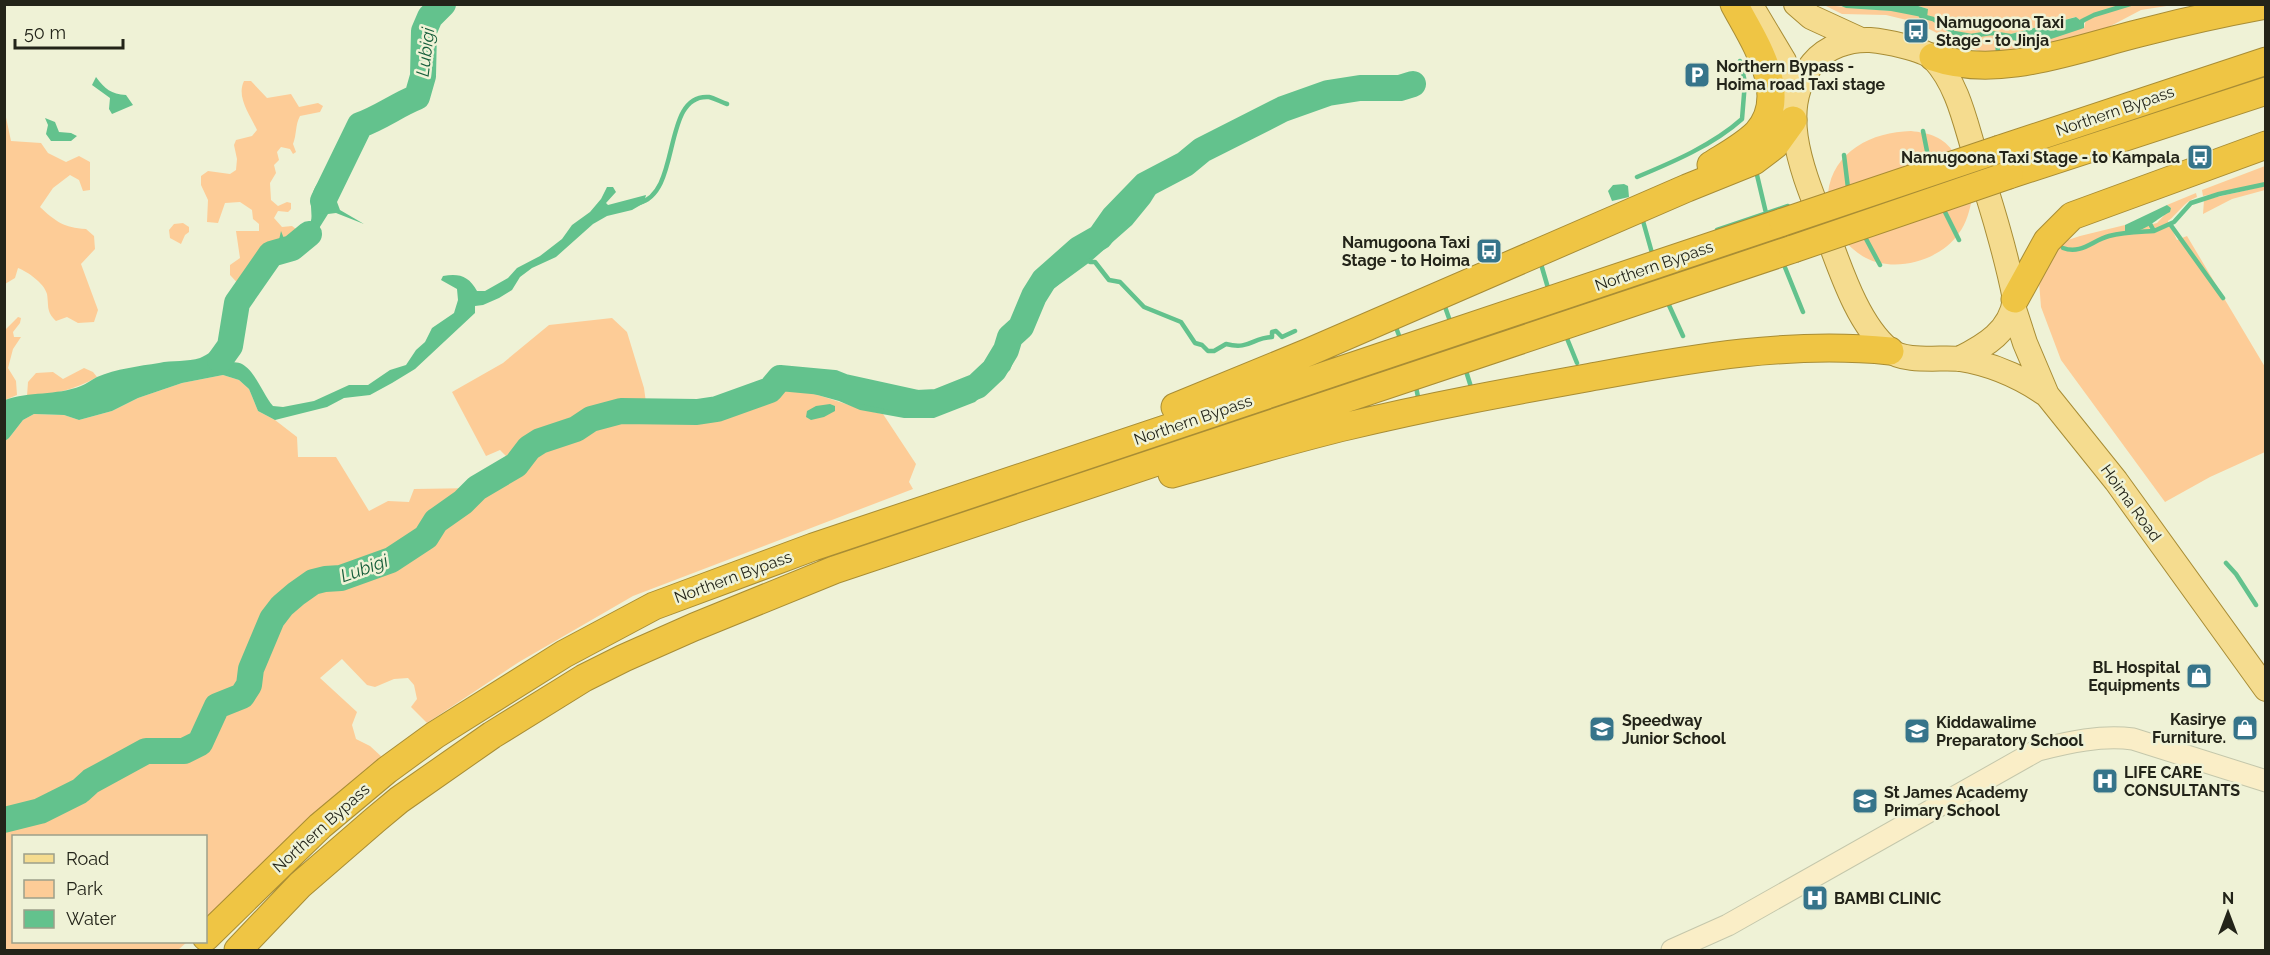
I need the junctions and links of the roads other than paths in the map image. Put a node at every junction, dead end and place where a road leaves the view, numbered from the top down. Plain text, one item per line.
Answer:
1 (1734, 4) edge
2 (1796, 4) edge
3 (2265, 5) edge
4 (1754, 10) edge
5 (1861, 40) junction
6 (1933, 57) junction
7 (2265, 61) edge
8 (2265, 91) edge
9 (1795, 109) junction
10 (2265, 145) edge
11 (1633, 212) junction
12 (2014, 304) junction
13 (1890, 351) junction
14 (1959, 359) junction
15 (2047, 395) junction
16 (1065, 492) junction
17 (937, 506) junction
18 (2265, 689) edge
19 (2265, 781) edge
20 (207, 936) edge
21 (238, 951) edge
22 (1672, 951) edge

1 - 11 highway
2 - 5 main road
3 - 6 highway
4 - 9 main road
5 - 6 main road
5 - 9 main road
6 - 12 main road, Hoima Road
7 - 17 highway, Northern Bypass, bridge
8 - 16 highway, Northern Bypass, bridge
9 - 11 highway
9 - 13 main road
10 - 12 highway
11 - 17 highway
12 - 14 main road
12 - 15 main road, Hoima Road
13 - 14 main road
13 - 16 highway
14 - 15 main road
15 - 18 main road, Hoima Road
16 - 21 highway, Northern Bypass
17 - 20 highway, Northern Bypass
19 - 22 street

